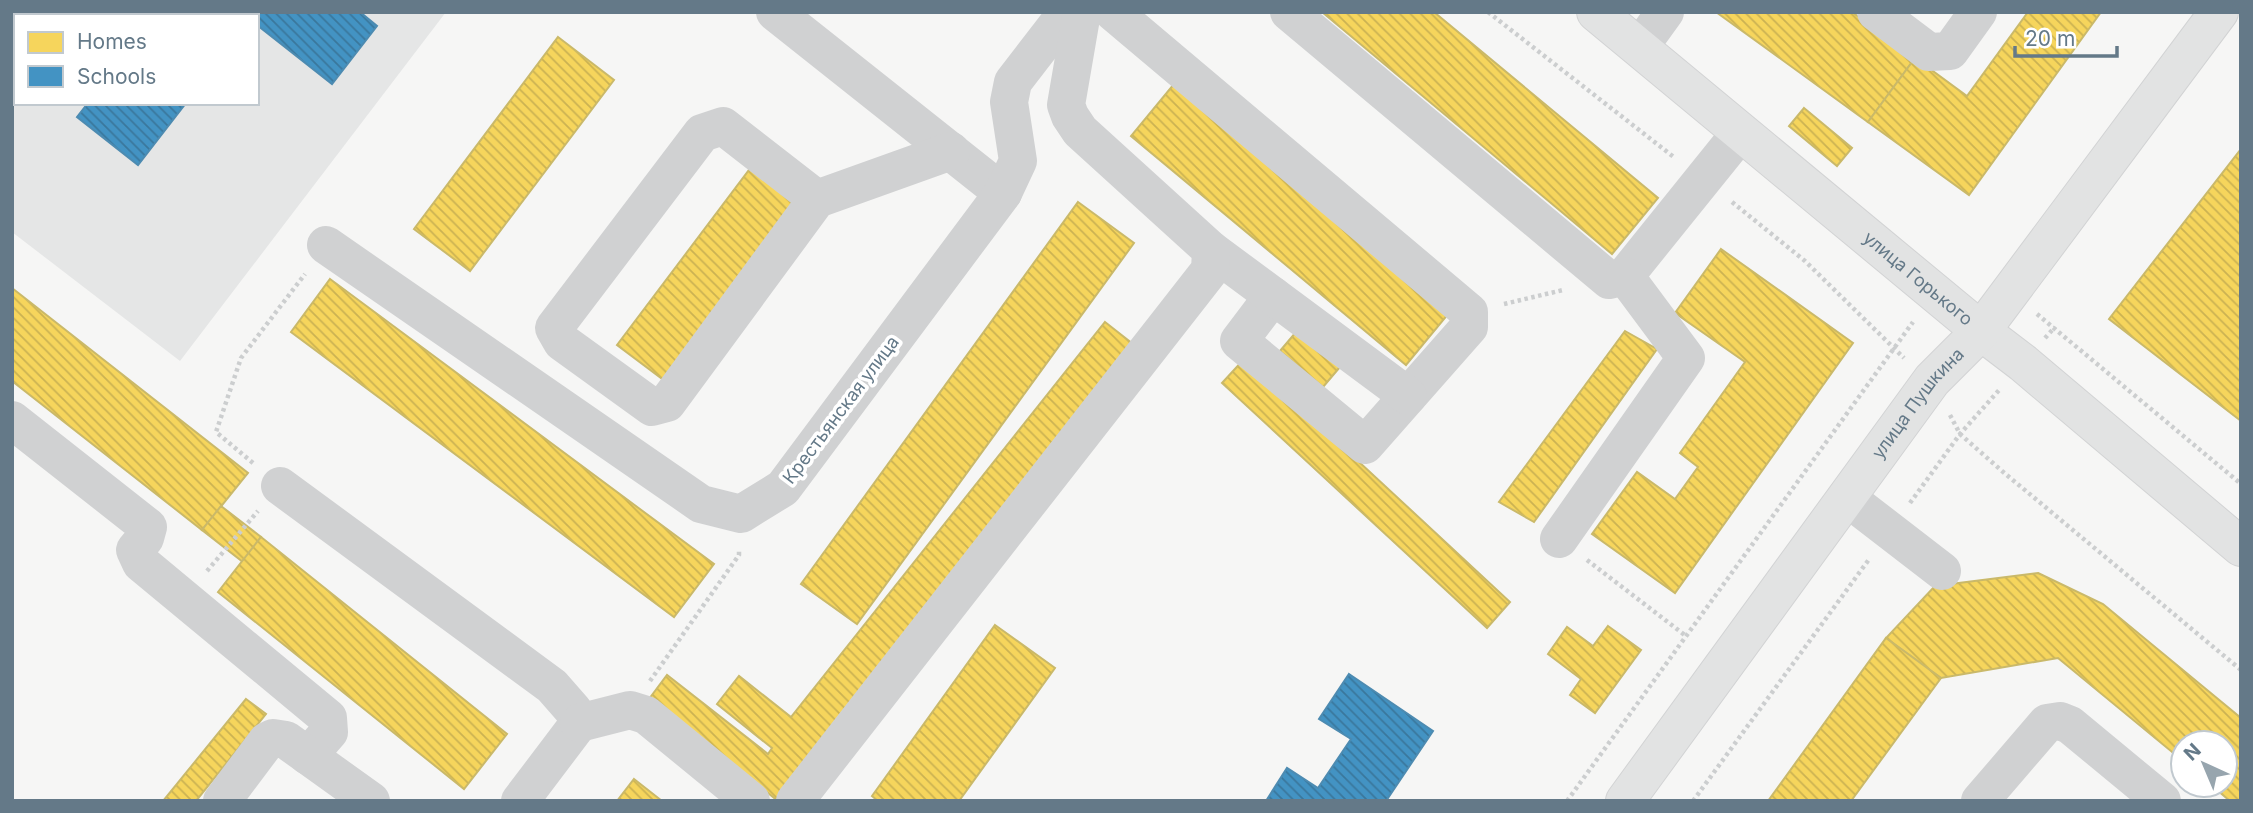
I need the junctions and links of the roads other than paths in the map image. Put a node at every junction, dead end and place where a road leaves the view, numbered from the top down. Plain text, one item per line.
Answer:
1 (775, 12) edge
2 (1067, 12) edge
3 (1082, 12) edge
4 (1113, 12) edge
5 (1289, 12) edge
6 (1596, 12) edge
7 (1665, 12) edge
8 (1876, 12) edge
9 (1978, 12) edge
10 (2219, 12) edge
11 (1639, 48) junction
12 (1741, 132) junction
13 (951, 152) junction
14 (1003, 192) junction
15 (817, 199) junction
16 (327, 245) road end
17 (1211, 250) junction
18 (1617, 278) junction
19 (1273, 296) junction
20 (1981, 331) junction
21 (1408, 396) junction
22 (12, 420) edge
23 (280, 486) road end
24 (1846, 496) junction
25 (1559, 538) road end
26 (2241, 547) edge
27 (1942, 571) dead end
28 (579, 723) junction
29 (308, 756) junction
30 (222, 801) edge
31 (370, 801) edge
32 (520, 801) edge
33 (751, 801) edge
34 (795, 801) edge
35 (1625, 801) edge
36 (1980, 801) edge
37 (2162, 801) edge

1 - 13 lane
2 - 14 lane, Крестьянская улица
3 - 17 lane
4 - 21 lane
5 - 18 lane
6 - 11 main road, улица Горького
7 - 11 lane
8 - 9 lane
10 - 20 main road, улица Пушкина
11 - 12 main road, улица Горького
12 - 18 lane
12 - 20 main road, улица Горького
13 - 14 lane
13 - 15 lane
14 - 16 lane, Крестьянская улица
15 - 15 lane
17 - 19 lane
17 - 34 lane
18 - 25 lane
19 - 21 lane
19 - 21 lane
20 - 24 main road, улица Пушкина
20 - 26 main road, улица Горького
22 - 29 lane
23 - 28 lane
24 - 27 lane
24 - 35 main road, улица Пушкина
28 - 32 lane
28 - 33 lane
29 - 30 lane
29 - 31 lane
36 - 37 lane

